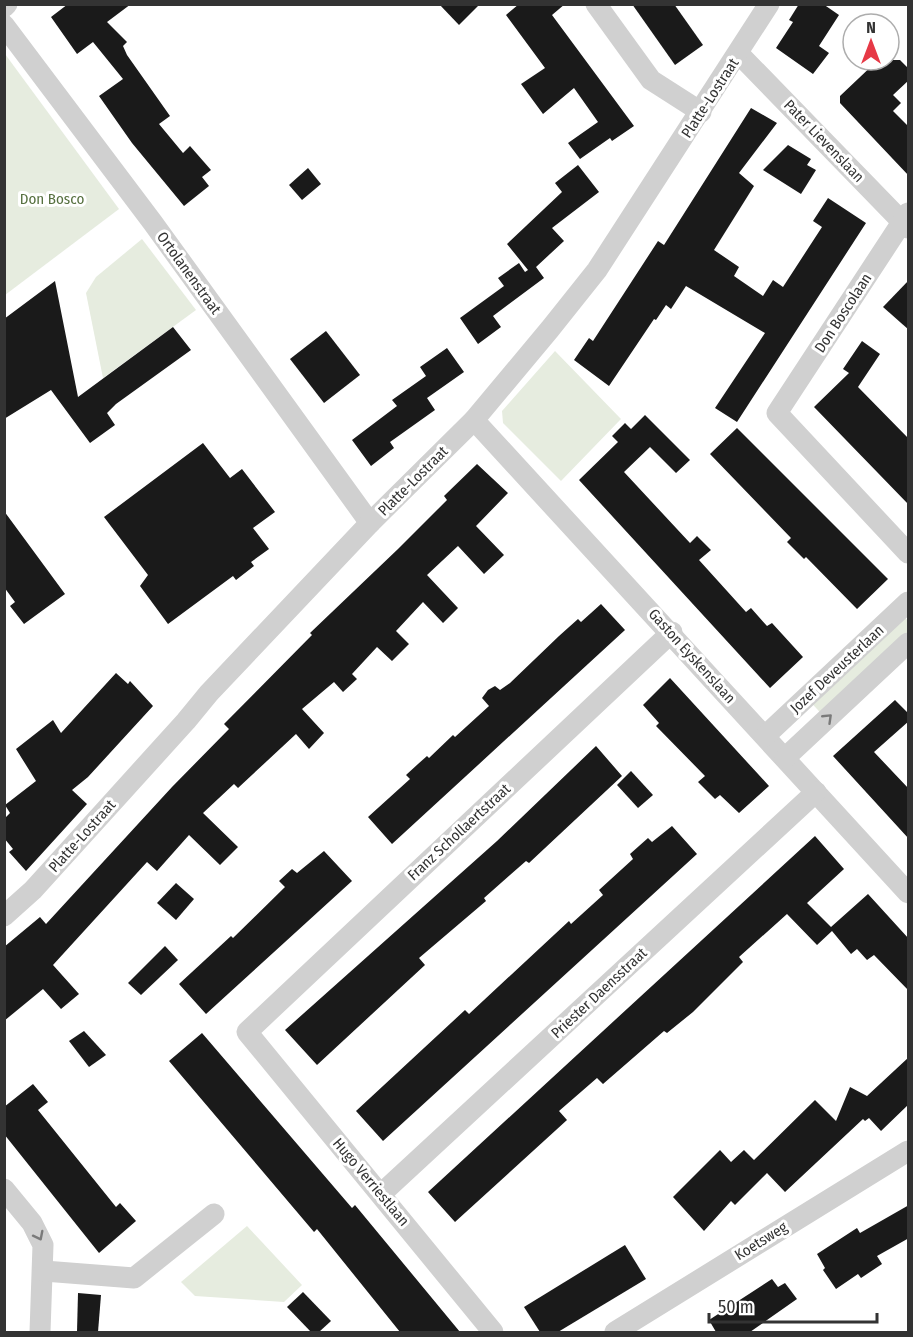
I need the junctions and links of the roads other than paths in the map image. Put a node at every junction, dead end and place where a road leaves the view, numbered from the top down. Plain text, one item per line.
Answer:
1 (596, 4) edge
2 (769, 4) edge
3 (4, 25) edge
4 (739, 54) junction
5 (700, 112) junction
6 (907, 221) edge
7 (474, 420) junction
8 (370, 523) junction
9 (909, 553) edge
10 (909, 602) edge
11 (672, 632) junction
12 (909, 643) edge
13 (765, 736) junction
14 (785, 758) junction
15 (816, 792) junction
16 (909, 893) edge
17 (4, 916) edge
18 (247, 1032) joint
19 (909, 1151) edge
20 (4, 1189) edge
21 (381, 1194) junction
22 (214, 1214) dead end
23 (44, 1270) junction
24 (40, 1332) edge
25 (493, 1332) edge
26 (615, 1332) edge

1 - 5 street
2 - 4 street, Platte-Lostraat
3 - 8 street, Ortolanenstraat
4 - 5 street, Platte-Lostraat
4 - 6 street, Pater Lievenslaan
5 - 7 street, Platte-Lostraat
6 - 9 street, Don Boscolaan
7 - 8 street, Platte-Lostraat
7 - 11 street, Gaston Eyskenslaan
8 - 17 street, Platte-Lostraat
10 - 13 street, Jozef Deveusterlaan
11 - 13 street, Gaston Eyskenslaan
11 - 18 street, Franz Schollaertstraat
14 -> 12 street, Jozef Deveusterlaan
13 - 14 street, Gaston Eyskenslaan
14 - 15 street, Gaston Eyskenslaan
15 - 16 street, Gaston Eyskenslaan
15 - 21 street, Priester Daensstraat
18 - 21 street, Hugo Verriestlaan
19 - 26 street, Koetsweg
20 -> 23 street
21 - 25 street, Hugo Verriestlaan
22 - 23 street
23 - 24 street

